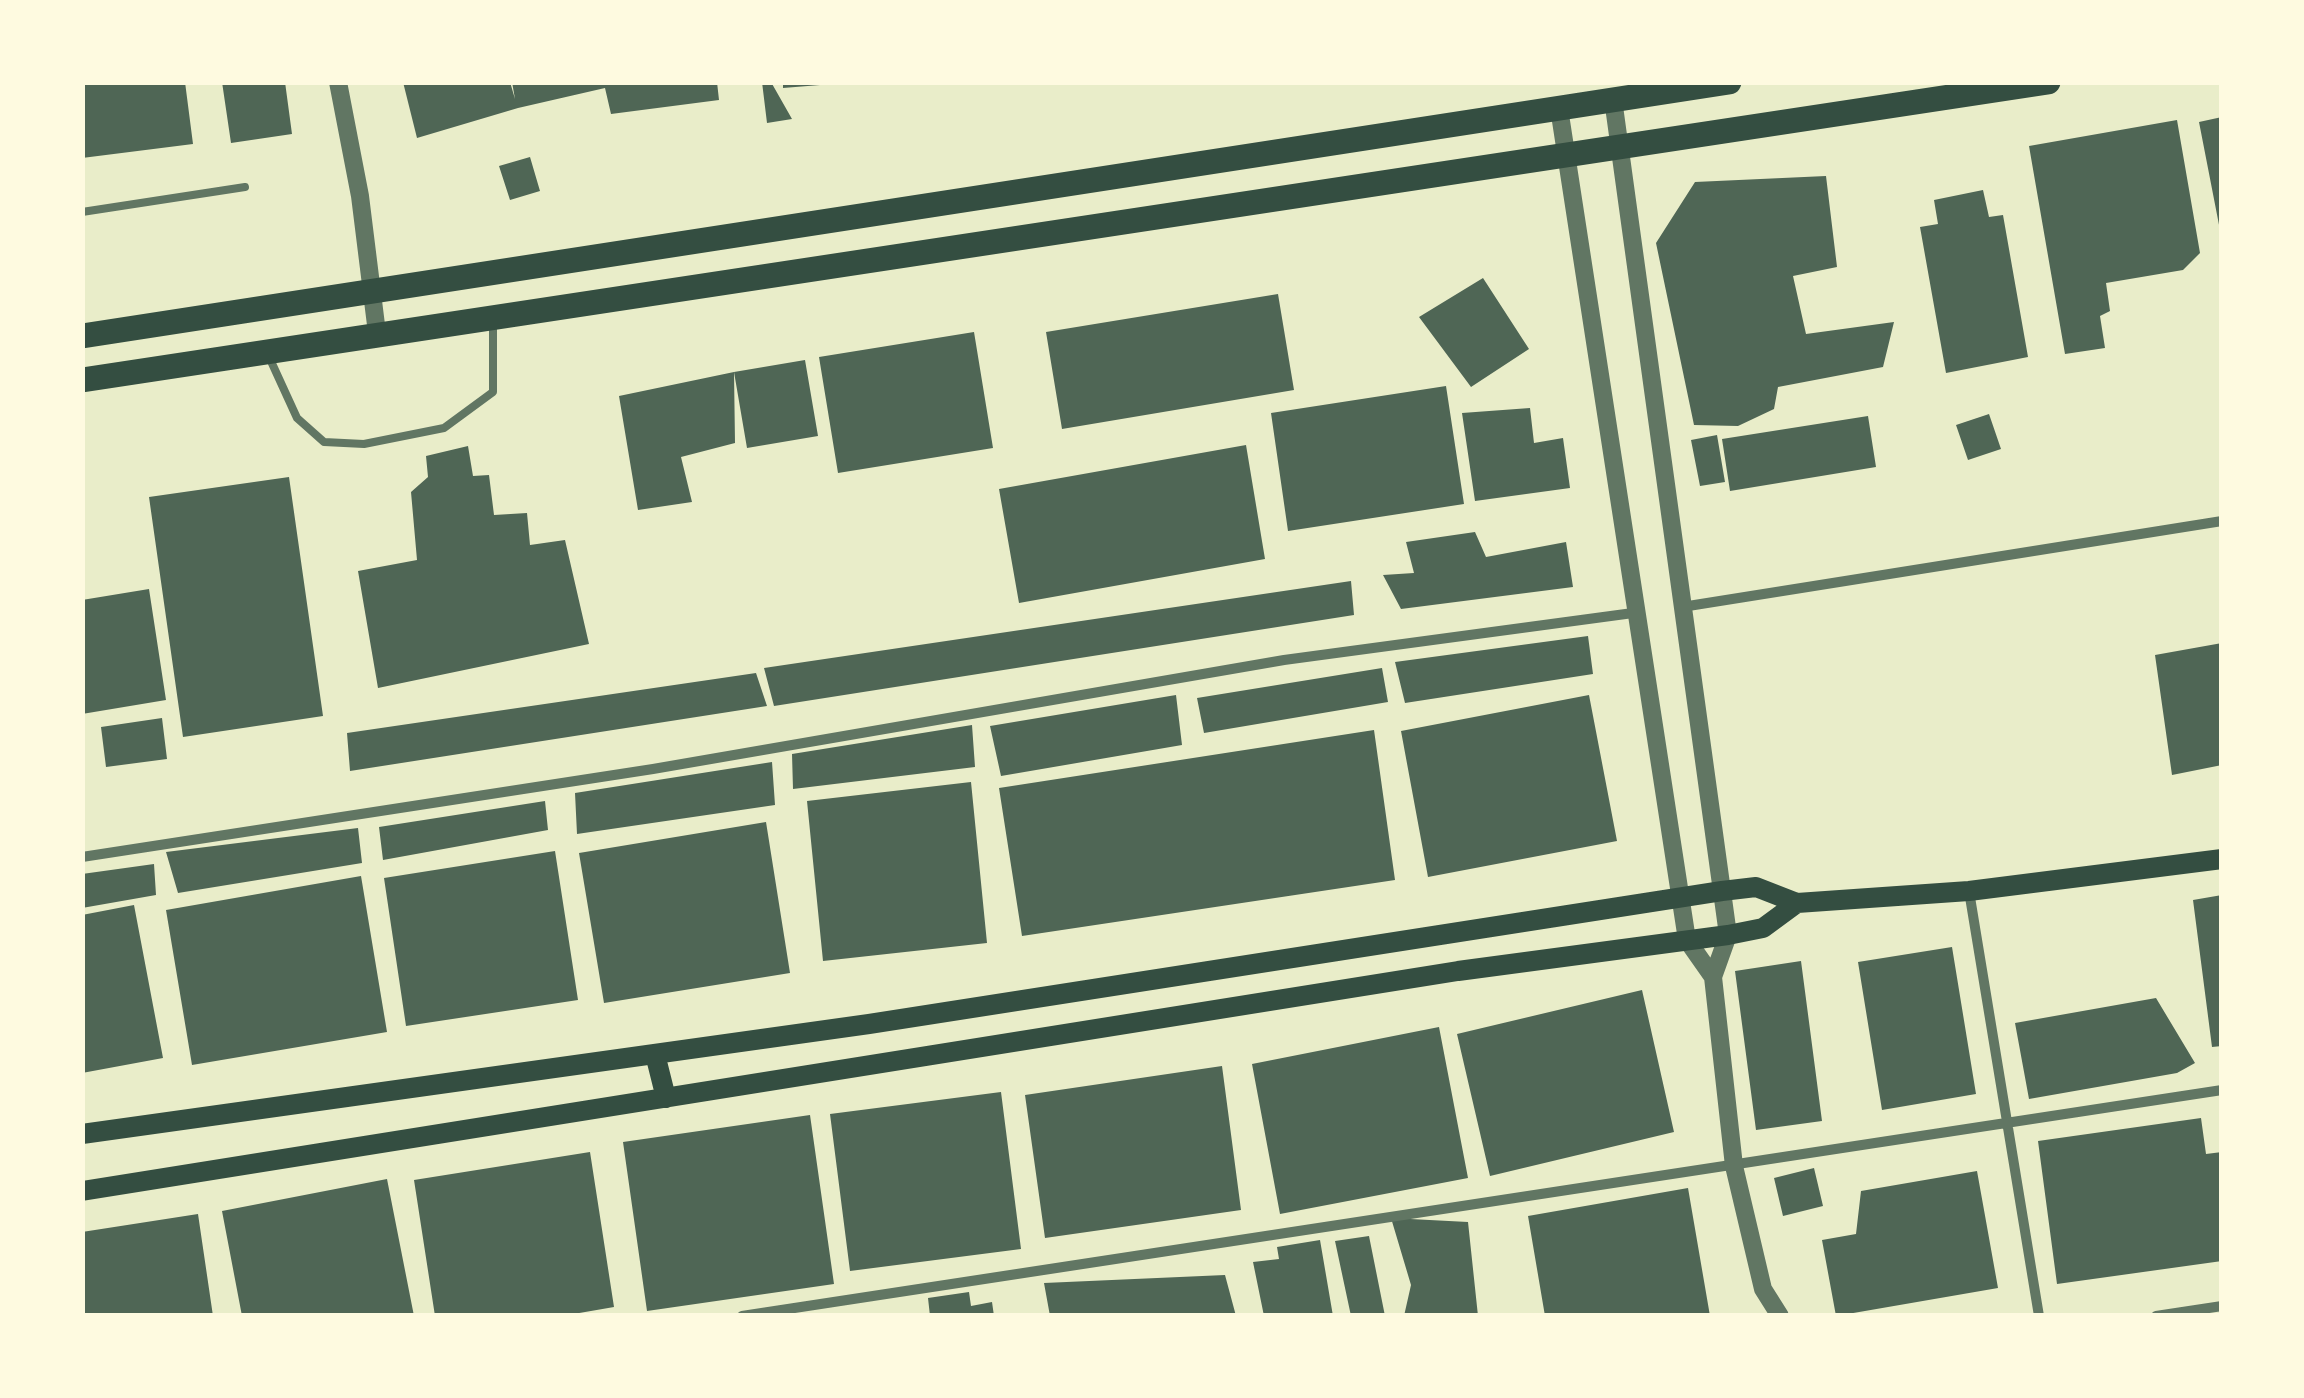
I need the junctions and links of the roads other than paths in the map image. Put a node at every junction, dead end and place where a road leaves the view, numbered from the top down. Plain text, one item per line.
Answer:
1 (338, 82) edge
2 (1729, 82) edge
3 (2048, 82) edge
4 (1623, 93) edge
5 (1559, 108) junction
6 (1618, 145) junction
7 (1566, 152) junction
8 (245, 187) dead end
9 (82, 212) edge
10 (373, 290) junction
11 (493, 316) junction
12 (377, 332) junction
13 (82, 336) edge
14 (267, 350) junction
15 (82, 380) edge
16 (2222, 522) edge
17 (1681, 607) junction
18 (1634, 614) junction
19 (82, 857) edge
20 (2222, 859) edge
21 (1722, 890) junction
22 (1968, 890) junction
23 (1680, 897) junction
24 (1796, 904) junction
25 (1728, 935) junction
26 (1687, 940) junction
27 (1714, 977) junction
28 (656, 1054) junction
29 (2222, 1090) edge
30 (666, 1098) junction
31 (2010, 1124) junction
32 (82, 1134) edge
33 (1734, 1166) junction
34 (82, 1190) edge
35 (2222, 1306) edge
36 (742, 1316) edge
37 (1780, 1316) edge
38 (2039, 1316) edge
39 (2156, 1316) edge

1 - 10 street
2 - 4 main road
3 - 6 main road
4 - 5 main road
4 - 6 street
5 - 7 street
5 - 10 main road
6 - 7 main road
6 - 17 street
7 - 11 main road
7 - 18 street
8 - 9 lane
10 - 12 street
10 - 13 main road
11 - 12 main road
11 - 14 lane
12 - 14 main road
14 - 15 main road
16 - 17 street
17 - 21 street
18 - 19 street
18 - 23 street
20 - 22 main road
21 - 23 main road
21 - 24 main road
21 - 25 street
22 - 24 main road
22 - 31 street
23 - 26 street
23 - 28 main road
24 - 25 main road
25 - 26 main road
25 - 27 street
26 - 27 street
26 - 30 main road
27 - 33 street
28 - 30 main road
28 - 32 main road
29 - 31 street
30 - 34 main road
31 - 33 street
31 - 38 street
33 - 36 street
33 - 37 street
35 - 39 street

